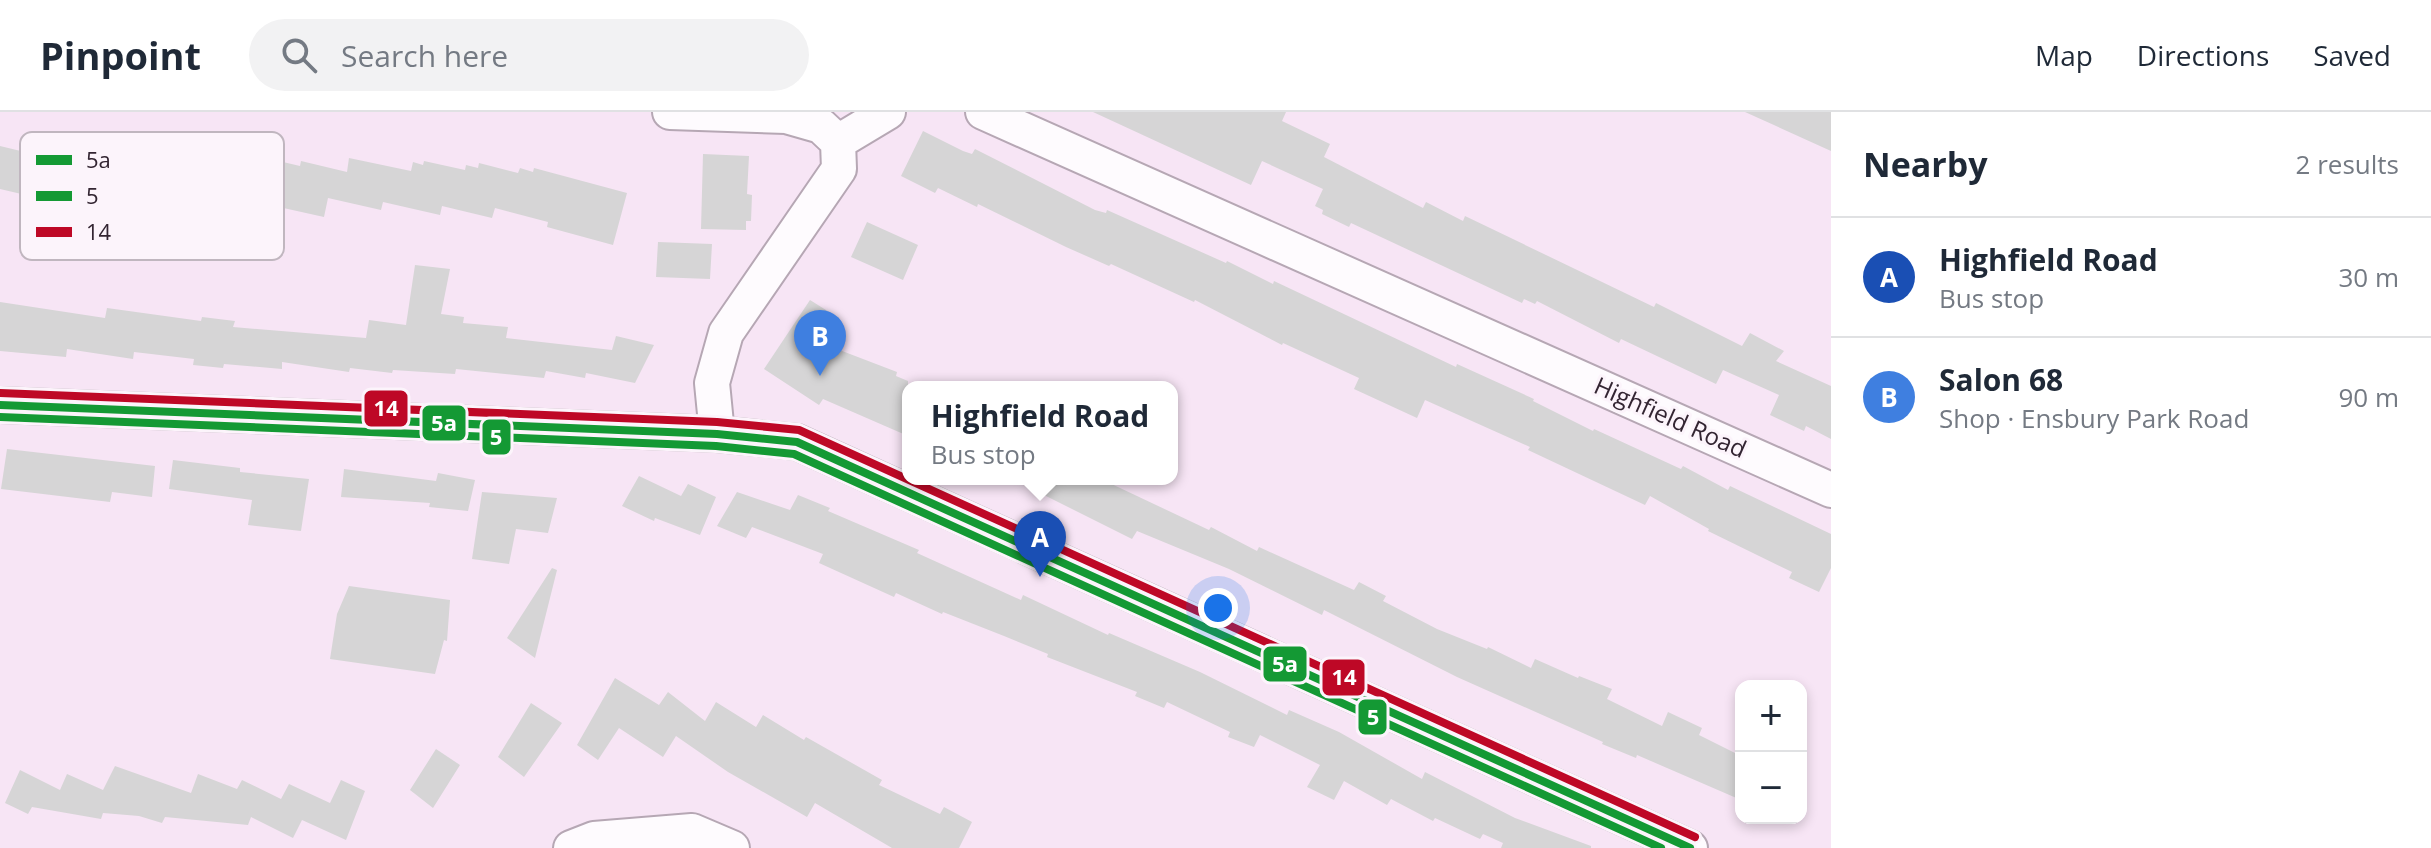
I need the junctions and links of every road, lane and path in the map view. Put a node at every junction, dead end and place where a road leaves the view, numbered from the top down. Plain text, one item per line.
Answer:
1 (670, 112) edge
2 (696, 112) edge
3 (888, 112) edge
4 (983, 112) edge
5 (838, 142) junction
6 (0, 405) edge
7 (717, 434) junction
8 (1831, 490) edge
9 (571, 848) edge
10 (732, 848) edge
11 (1690, 848) edge

1 - 2 street
2 - 5 street
3 - 5 street
4 - 8 street, Highfield Road
5 - 7 street
6 - 7 street
7 - 11 street
9 - 10 street

